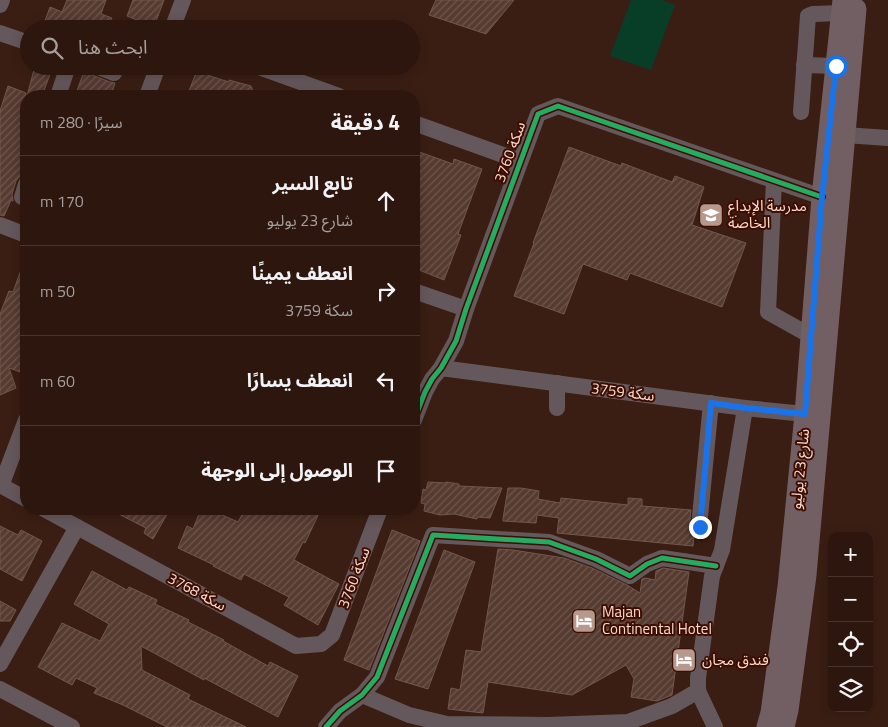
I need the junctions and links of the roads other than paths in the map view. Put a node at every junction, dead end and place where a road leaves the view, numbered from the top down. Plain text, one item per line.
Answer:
1 (2, 0) edge
2 (183, 0) edge
3 (847, 4) edge
4 (0, 5) edge
5 (175, 20) edge
6 (0, 33) edge
7 (20, 40) edge
8 (804, 65) junction
9 (836, 66) junction
10 (65, 75) edge
11 (155, 75) edge
12 (281, 75) edge
13 (60, 90) edge
14 (149, 90) edge
15 (322, 90) edge
16 (801, 112) dead end
17 (420, 125) edge
18 (845, 135) junction
19 (888, 138) edge
20 (520, 162) junction
21 (774, 181) junction
22 (822, 197) junction
23 (0, 225) edge
24 (20, 232) edge
25 (420, 293) edge
26 (466, 309) junction
27 (811, 336) junction
28 (441, 368) junction
29 (557, 383) junction
30 (711, 403) junction
31 (420, 405) edge
32 (557, 408) dead end
33 (746, 408) junction
34 (805, 414) junction
35 (20, 435) edge
36 (0, 486) edge
37 (20, 496) edge
38 (55, 515) edge
39 (378, 515) edge
40 (77, 527) junction
41 (700, 527) dead end
42 (716, 566) junction
43 (321, 644) joint
44 (0, 664) edge
45 (0, 689) edge
46 (698, 691) junction
47 (362, 695) junction
48 (72, 727) edge
49 (326, 727) edge
50 (715, 727) edge
51 (767, 727) edge
52 (784, 727) edge

1 - 4 street
2 - 5 street
3 - 8 street
3 - 9 main road, شارع 23 يوليو
3 - 18 main road, شارع 23 يوليو
6 - 7 street
8 - 9 street
8 - 16 street
9 - 22 main road, شارع 23 يوليو
10 - 13 street
11 - 14 street
12 - 15 street
17 - 20 street
18 - 19 street
18 - 52 main road, شارع 23 يوليو
20 - 21 street, سكة 3760
20 - 26 street, سكة 3760
21 - 22 street, سكة 3760
21 - 27 street
22 - 27 main road, شارع 23 يوليو
23 - 24 street
25 - 26 street
26 - 28 street, سكة 3760
27 - 34 main road, شارع 23 يوليو
28 - 29 street, سكة 3759
28 - 31 street, سكة 3760
29 - 30 street, سكة 3759
29 - 32 street
30 - 33 street, سكة 3759
30 - 41 street
33 - 34 street, سكة 3759
33 - 42 street
34 - 51 main road, شارع 23 يوليو
35 - 36 street
36 - 37 street
38 - 40 street, سكة 3768
39 - 43 street, سكة 3760
40 - 43 street, سكة 3768
40 - 44 street
42 - 46 street
42 - 47 street
45 - 48 street
46 - 47 street
46 - 50 street
47 - 49 street

